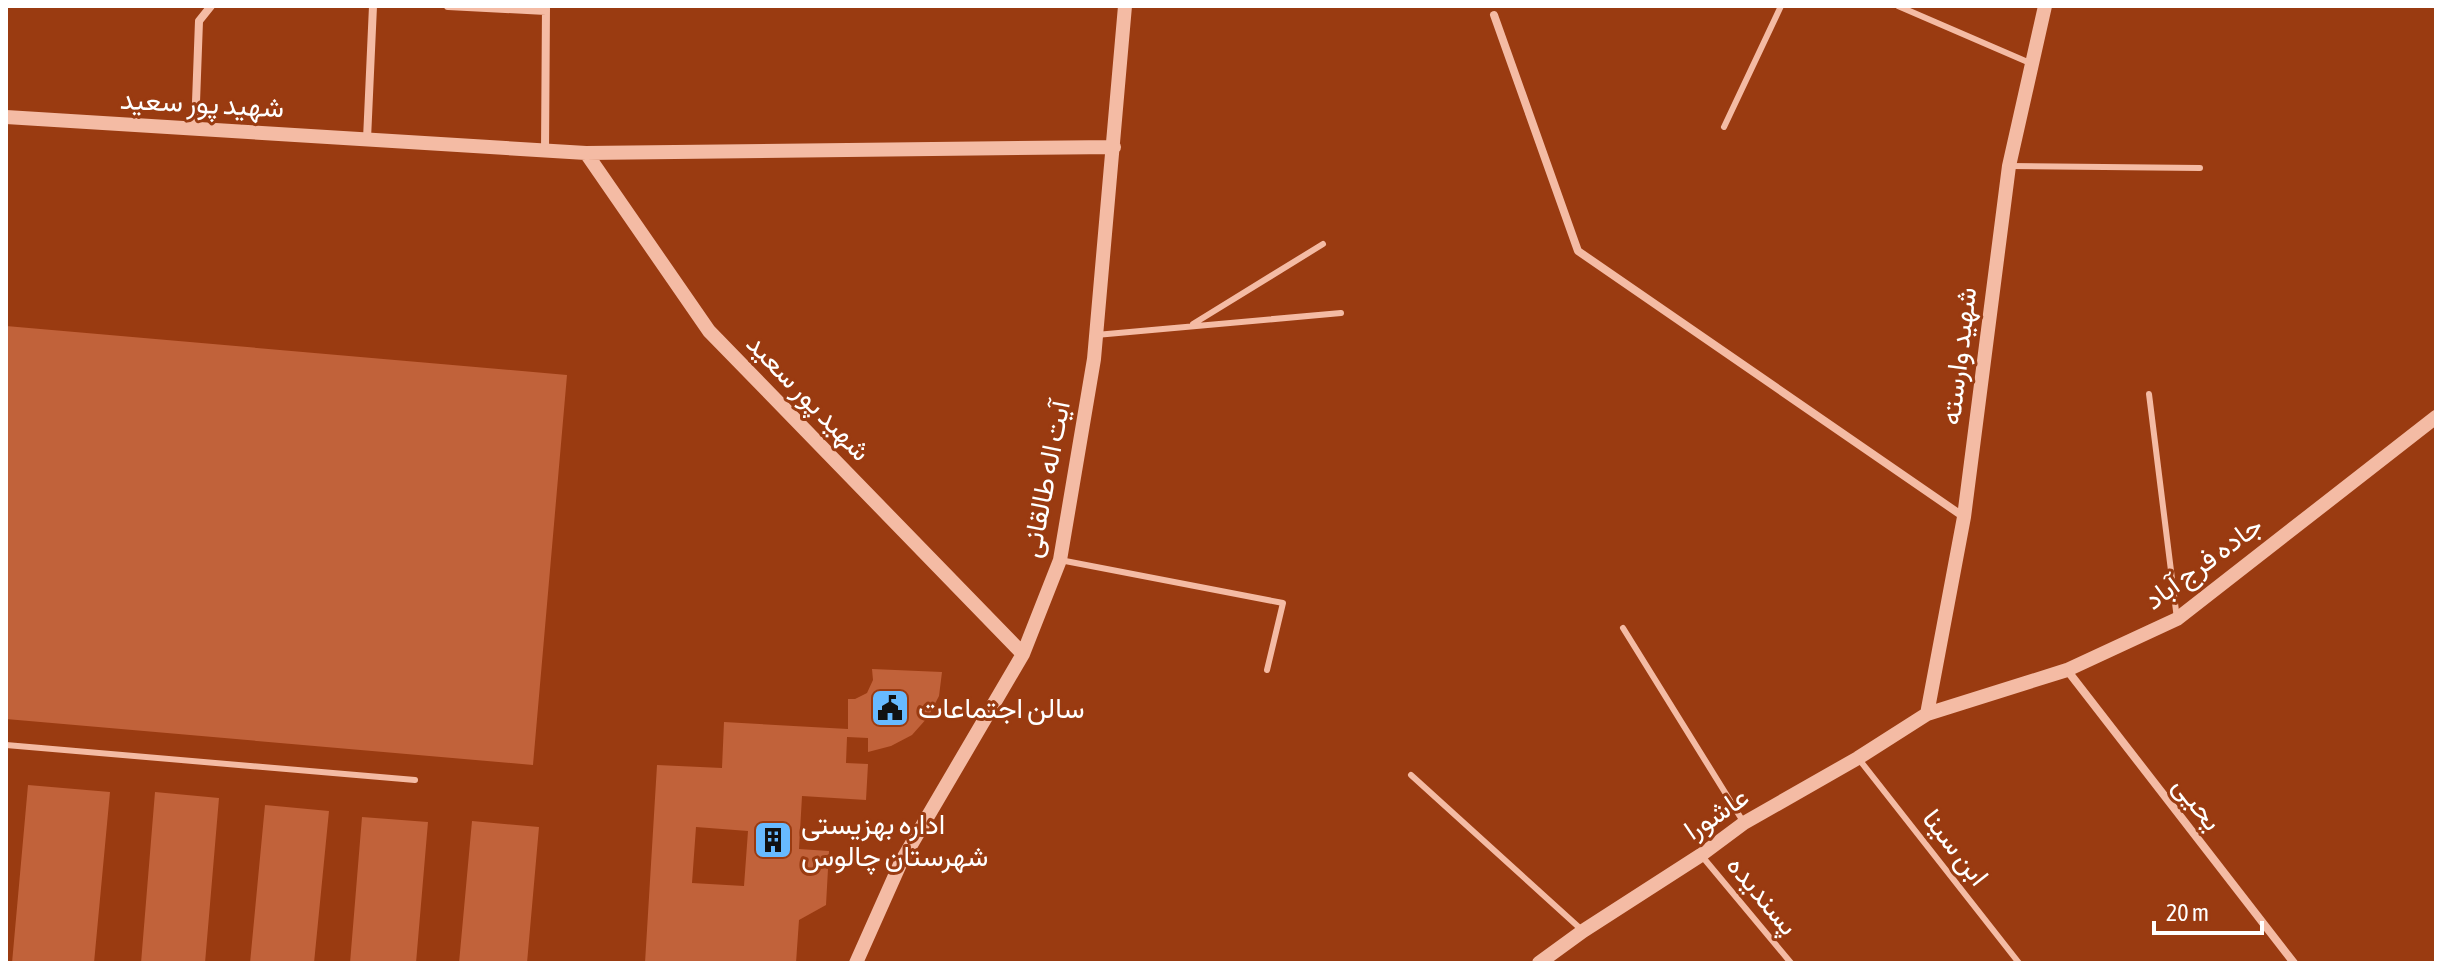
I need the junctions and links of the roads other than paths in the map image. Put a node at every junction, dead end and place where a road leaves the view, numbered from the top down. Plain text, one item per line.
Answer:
1 (211, 6) edge
2 (373, 6) edge
3 (448, 6) edge
4 (1125, 6) edge
5 (1781, 6) edge
6 (1898, 6) edge
7 (2045, 6) edge
8 (546, 8) edge
9 (1494, 15) dead end
10 (2032, 63) junction
11 (6, 117) edge
12 (1724, 127) dead end
13 (195, 129) junction
14 (367, 139) junction
15 (1114, 147) junction
16 (545, 151) junction
17 (586, 153) junction
18 (2009, 166) junction
19 (2200, 168) dead end
20 (1323, 244) dead end
21 (1341, 313) dead end
22 (1190, 326) junction
23 (1096, 335) junction
24 (2149, 394) dead end
25 (2434, 422) edge
26 (1964, 517) junction
27 (1060, 560) junction
28 (2177, 619) junction
29 (1623, 628) dead end
30 (1023, 654) junction
31 (1267, 670) dead end
32 (2067, 670) junction
33 (1927, 714) junction
34 (6, 745) edge
35 (1858, 758) junction
36 (1411, 775) dead end
37 (415, 780) dead end
38 (1744, 823) junction
39 (1701, 855) junction
40 (1583, 931) junction
41 (856, 963) edge
42 (1539, 963) edge
43 (1791, 963) edge
44 (2019, 963) edge
45 (2294, 963) edge

1 - 13 street
2 - 14 street
3 - 8 street
4 - 15 street, آیت اله طالقانی
5 - 12 lane
6 - 10 lane
7 - 10 street, شهید وارسته
8 - 16 street
9 - 26 street
10 - 18 street, شهید وارسته
11 - 13 street, شهید پور سعید
13 - 14 street, شهید پور سعید
14 - 16 street, شهید پور سعید
15 - 17 street, شهید پور سعید
15 - 23 street, آیت اله طالقانی
16 - 17 street, شهید پور سعید
17 - 30 street, شهید پور سعید
18 - 19 lane
18 - 26 street, شهید وارسته
20 - 22 lane
21 - 22 lane
22 - 23 lane
23 - 27 street, آیت اله طالقانی
24 - 28 lane
25 - 28 street, جاده فرج آباد
26 - 33 street, شهید وارسته
27 - 30 street, آیت اله طالقانی
27 - 31 lane
28 - 32 street, جاده فرج آباد
29 - 38 lane
30 - 41 street, آیت اله طالقانی
32 - 33 street, جاده فرج آباد
32 - 45 street, یحیی
33 - 35 street, عاشورا
34 - 37 lane
35 - 38 street, عاشورا
35 - 44 lane, ابن سینا
36 - 40 lane
38 - 39 street, عاشورا
39 - 40 street, عاشورا
39 - 43 lane, پسندیده
40 - 42 street, عاشورا

